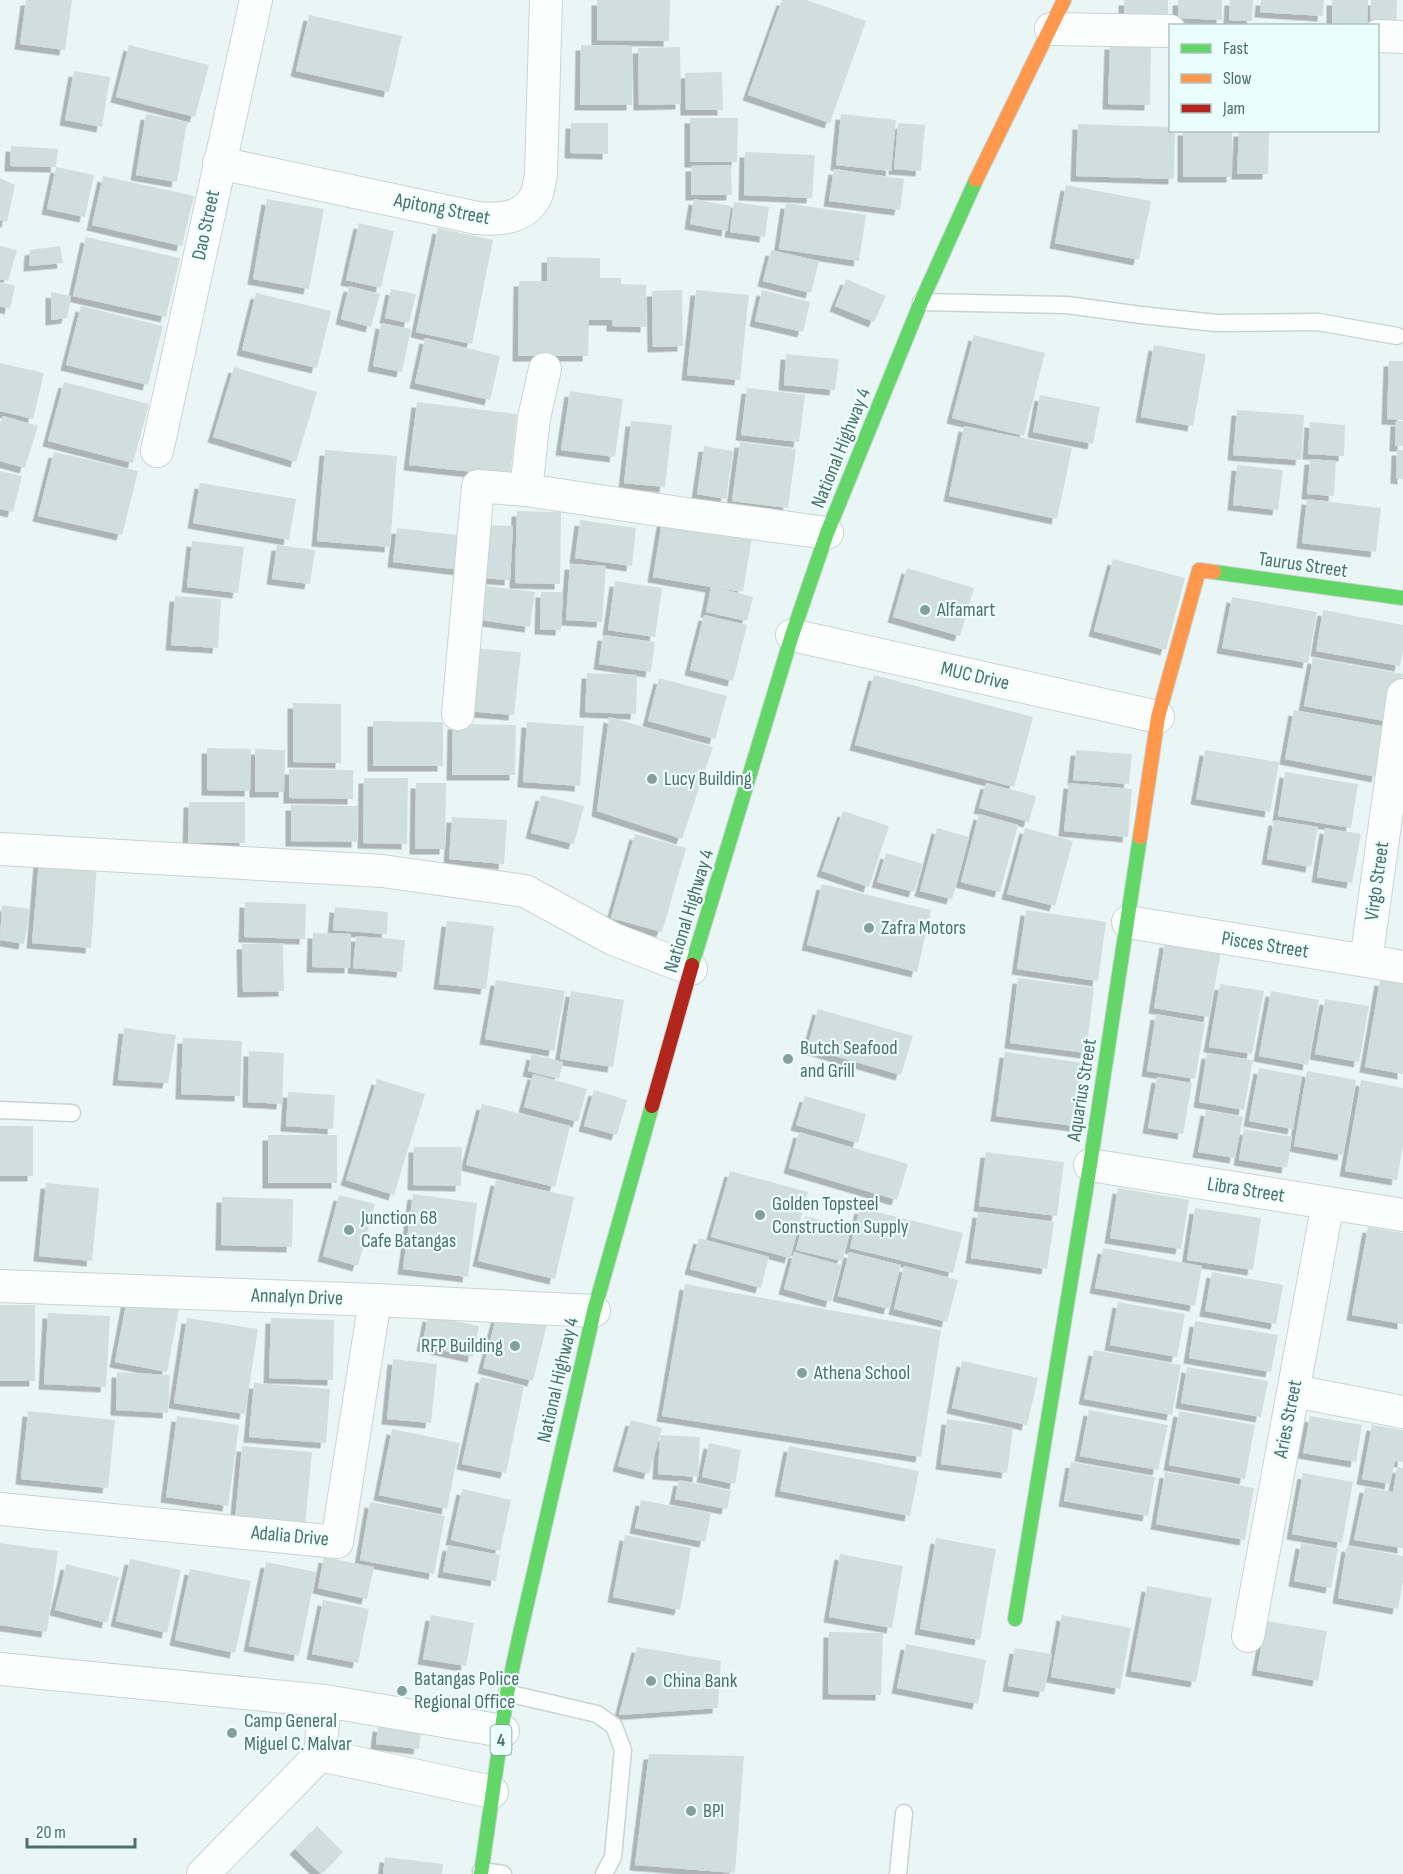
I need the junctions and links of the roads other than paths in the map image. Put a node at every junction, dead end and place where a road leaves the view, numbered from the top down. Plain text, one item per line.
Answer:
1 (256, 0) edge
2 (546, 0) edge
3 (1064, 0) edge
4 (1051, 28) junction
5 (1169, 31) edge
6 (1379, 36) edge
7 (1403, 37) edge
8 (219, 163) junction
9 (921, 302) junction
10 (1397, 336) dead end
11 (545, 369) dead end
12 (157, 451) dead end
13 (526, 490) junction
14 (827, 533) junction
15 (1199, 570) joint
16 (1403, 598) edge
17 (792, 635) junction
18 (1403, 695) edge
19 (458, 714) dead end
20 (1158, 717) junction
21 (0, 849) edge
22 (1128, 922) junction
23 (1366, 961) junction
24 (1403, 968) edge
25 (692, 969) junction
26 (0, 1110) edge
27 (72, 1113) dead end
28 (1090, 1165) junction
29 (1328, 1203) junction
30 (1403, 1215) edge
31 (0, 1286) edge
32 (375, 1300) junction
33 (594, 1311) junction
34 (1294, 1391) junction
35 (1403, 1412) edge
36 (0, 1509) edge
37 (1015, 1619) dead end
38 (1248, 1636) dead end
39 (0, 1669) edge
40 (507, 1693) junction
41 (325, 1701) junction
42 (503, 1731) junction
43 (320, 1755) junction
44 (492, 1792) junction
45 (904, 1813) dead end
46 (481, 1872) edge
47 (203, 1874) edge
48 (503, 1874) edge
49 (604, 1874) edge
50 (898, 1874) edge

1 - 8 street, Dao Street
2 - 8 street, Apitong Street
3 - 4 main road, National Highway 4 / 4
4 - 5 street
4 - 9 main road, National Highway 4 / 4
6 - 7 street
8 - 12 street, Dao Street
9 - 10 lane
9 - 14 main road, National Highway 4 / 4
11 - 13 street
13 - 14 street
13 - 19 street
14 - 17 main road, National Highway 4 / 4
15 - 16 main road, Taurus Street
15 - 20 main road, Aquarius Street
17 - 20 street, MUC Drive
17 - 25 main road, National Highway 4 / 4
18 - 23 street, Virgo Street
20 - 22 main road, Aquarius Street
21 - 25 street
22 - 23 street, Pisces Street
22 - 28 main road, Aquarius Street
23 - 24 street, Pisces Street
25 - 33 main road, National Highway 4 / 4
26 - 27 lane
28 - 29 street, Libra Street
28 - 37 main road, Aquarius Street
29 - 30 street, Libra Street
29 - 34 street, Aries Street
31 - 32 street, Annalyn Drive
32 - 33 street, Annalyn Drive
32 - 36 street, Adalia Drive
33 - 40 main road, National Highway 4 / 4
34 - 35 street
34 - 38 street, Aries Street
39 - 41 street
40 - 42 main road, National Highway 4 / 4
40 - 49 lane
41 - 42 street
41 - 43 street
42 - 44 main road, National Highway 4 / 4
43 - 44 street
43 - 47 street
44 - 46 main road, National Highway 4 / 4
45 - 50 lane
46 - 48 lane

